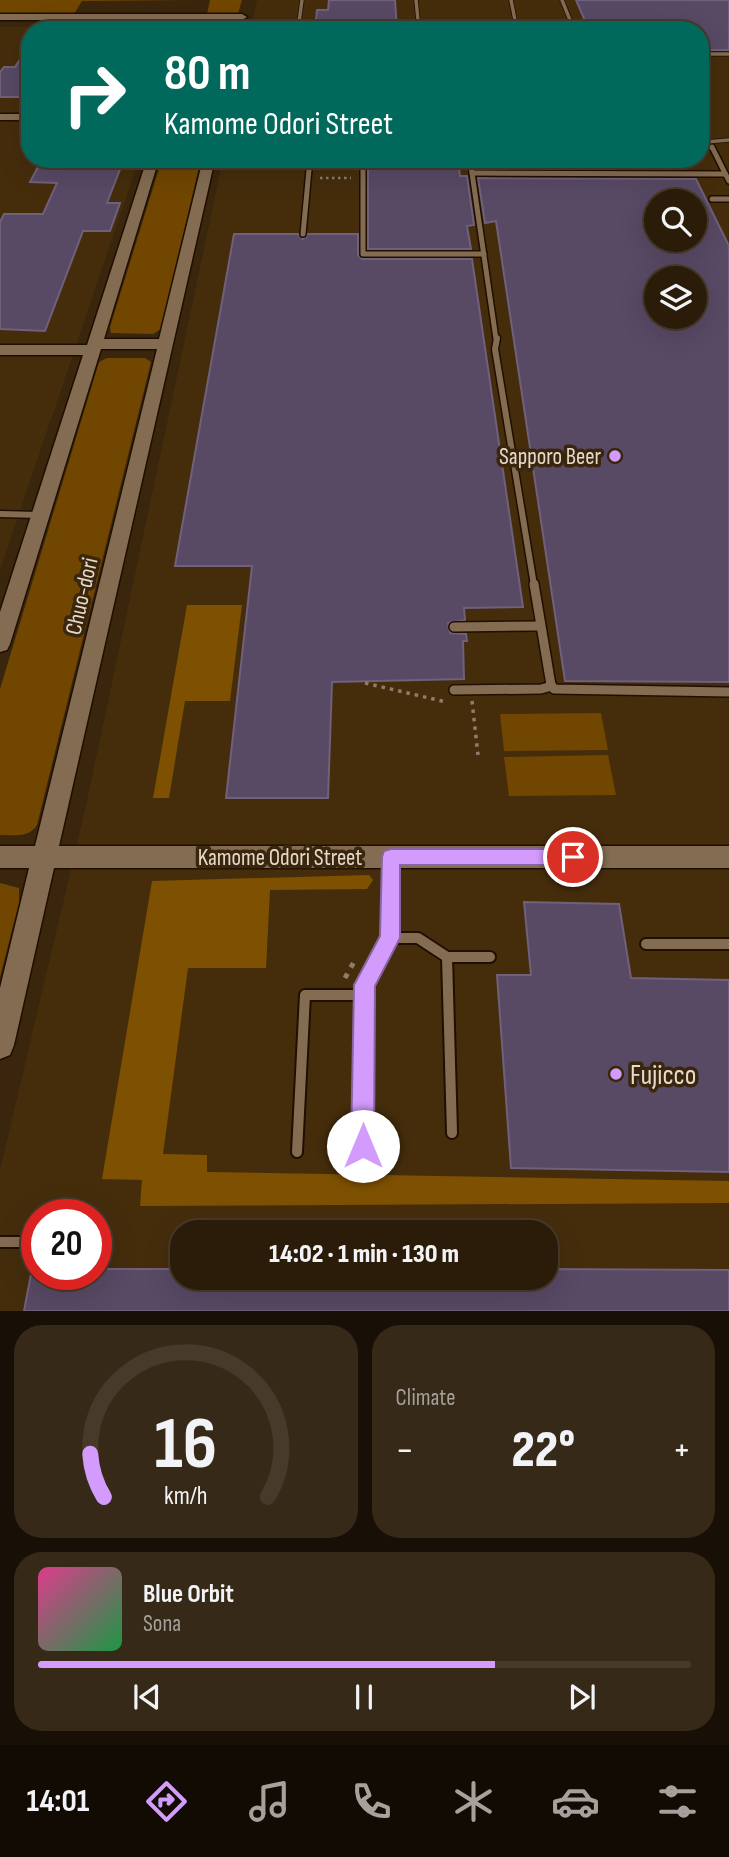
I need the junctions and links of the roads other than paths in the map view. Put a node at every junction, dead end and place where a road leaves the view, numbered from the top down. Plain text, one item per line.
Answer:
1 (302, 0) edge
2 (416, 0) edge
3 (562, 0) edge
4 (510, 1) edge
5 (201, 13) junction
6 (0, 17) edge
7 (199, 21) edge
8 (242, 21) edge
9 (299, 21) edge
10 (418, 21) edge
11 (515, 21) edge
12 (570, 21) edge
13 (709, 54) edge
14 (729, 54) edge
15 (0, 117) edge
16 (21, 117) edge
17 (729, 140) edge
18 (709, 141) edge
19 (709, 144) edge
20 (150, 168) edge
21 (207, 168) edge
22 (309, 168) edge
23 (363, 168) edge
24 (471, 168) edge
25 (472, 173) junction
26 (725, 174) junction
27 (729, 181) edge
28 (712, 199) dead end
29 (729, 199) edge
30 (303, 234) dead end
31 (484, 254) junction
32 (165, 344) junction
33 (94, 347) junction
34 (0, 350) edge
35 (0, 514) edge
36 (41, 515) junction
37 (540, 626) junction
38 (454, 627) dead end
39 (0, 644) edge
40 (552, 686) junction
41 (454, 690) dead end
42 (729, 692) edge
43 (0, 857) edge
44 (44, 857) junction
45 (391, 857) junction
46 (729, 857) edge
47 (390, 938) junction
48 (646, 944) dead end
49 (729, 944) edge
50 (447, 957) junction
51 (490, 957) dead end
52 (364, 995) junction
53 (0, 1045) edge
54 (452, 1133) dead end
55 (363, 1146) dead end
56 (297, 1152) dead end
57 (0, 1242) edge
58 (21, 1242) edge

1 - 9 lane
2 - 10 lane
3 - 12 lane
4 - 11 lane
5 - 6 street
5 - 7 street
5 - 8 street
13 - 14 lane
15 - 16 street
17 - 18 lane
19 - 26 lane
20 - 33 street
21 - 32 street, Chuo-dori
22 - 30 lane
23 - 31 lane
24 - 25 lane
25 - 26 lane
25 - 31 lane
26 - 27 lane
28 - 29 lane
31 - 37 lane
32 - 33 street
32 - 44 street, Chuo-dori
33 - 34 street
33 - 36 street
35 - 36 lane
36 - 39 street
37 - 38 lane
37 - 40 lane
40 - 41 lane
40 - 42 lane
43 - 44 street, Kamome Odori Street
44 - 45 street, Kamome Odori Street
44 - 53 street, Chuo-dori
45 - 46 street, Kamome Odori Street
45 - 47 lane
47 - 50 lane
47 - 52 lane
48 - 49 lane
50 - 51 lane
50 - 54 lane
52 - 55 lane
52 - 56 lane
57 - 58 lane

